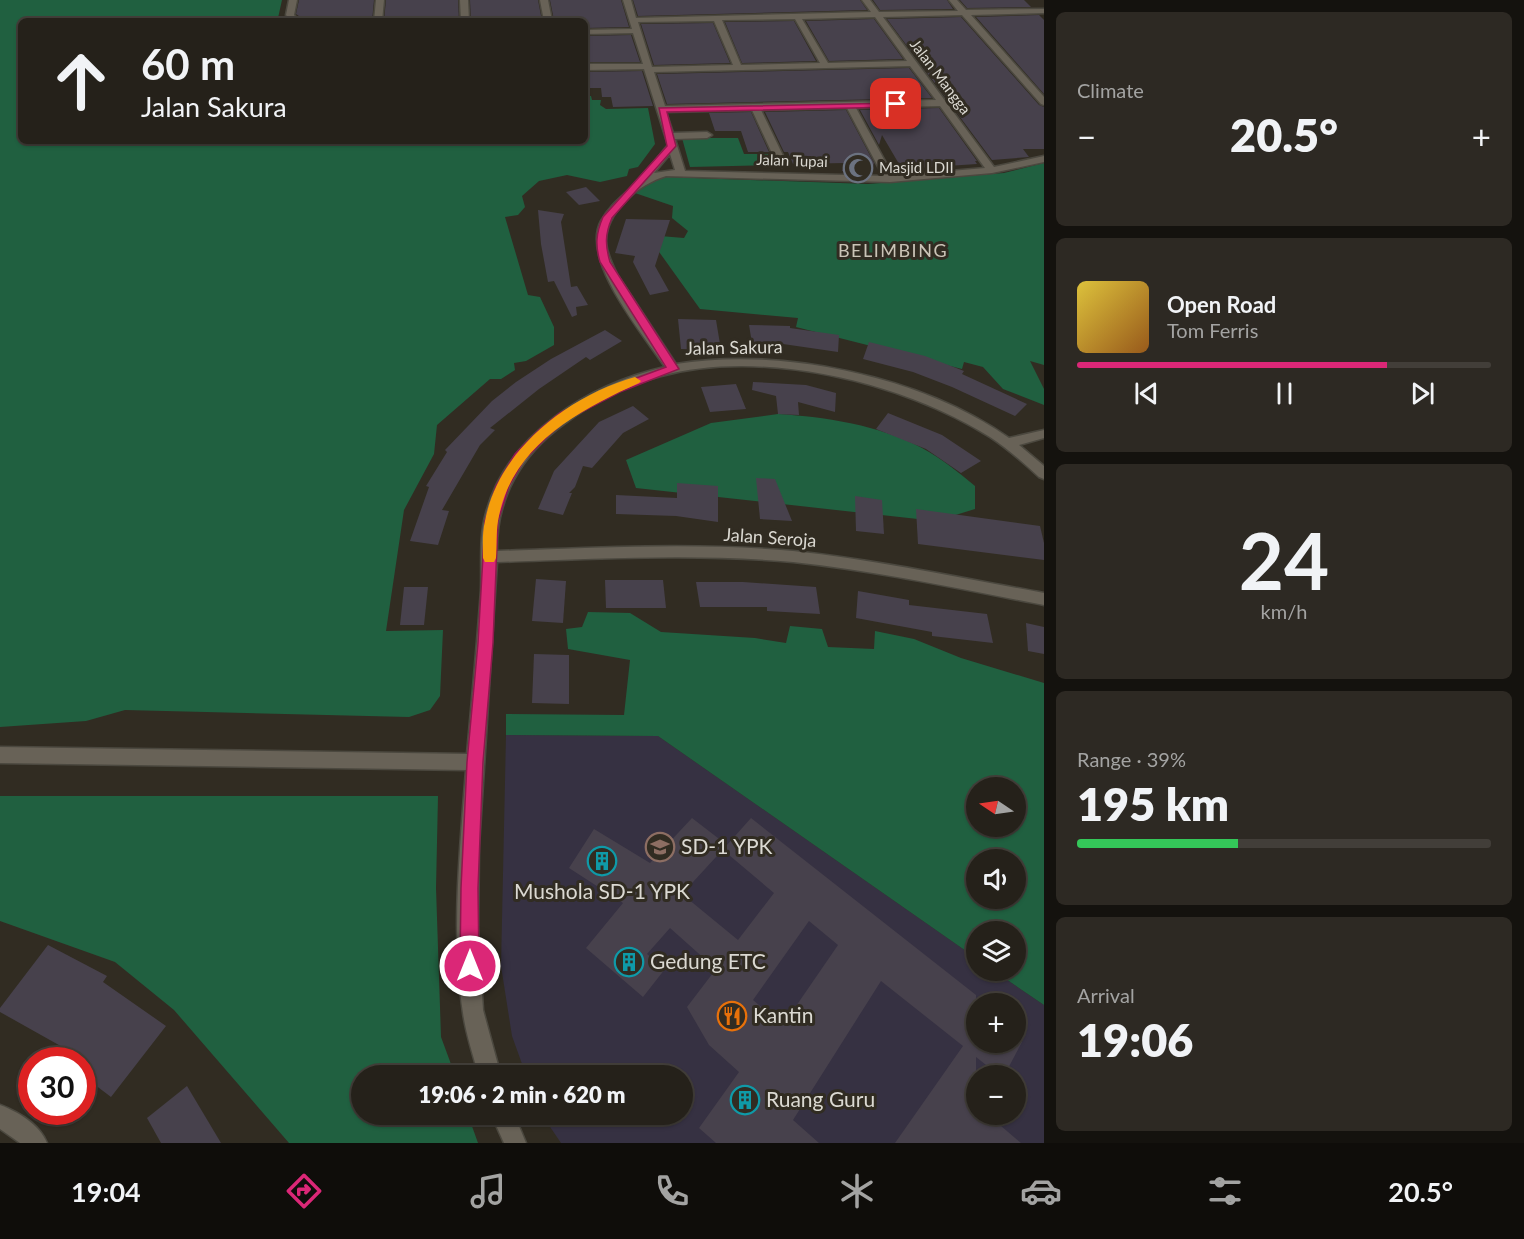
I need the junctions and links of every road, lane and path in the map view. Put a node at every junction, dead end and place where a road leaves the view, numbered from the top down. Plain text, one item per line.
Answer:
1 (293, 0) edge
2 (380, 0) edge
3 (464, 0) edge
4 (544, 0) edge
5 (627, 0) edge
6 (866, 0) edge
7 (953, 0) edge
8 (1038, 0) edge
9 (1044, 6) edge
10 (1044, 11) edge
11 (963, 12) junction
12 (876, 14) junction
13 (797, 16) junction
14 (292, 18) edge
15 (378, 18) edge
16 (465, 18) edge
17 (547, 18) edge
18 (717, 18) junction
19 (633, 20) junction
20 (637, 31) junction
21 (588, 32) edge
22 (912, 63) junction
23 (826, 66) junction
24 (588, 67) edge
25 (649, 68) junction
26 (738, 68) junction
27 (1044, 102) edge
28 (942, 104) junction
29 (850, 105) junction
30 (755, 107) junction
31 (662, 109) junction
32 (706, 135) dead end
33 (670, 141) junction
34 (1044, 159) edge
35 (782, 164) dead end
36 (992, 170) junction
37 (681, 173) junction
38 (891, 179) junction
39 (642, 182) junction
40 (673, 369) junction
41 (1044, 434) edge
42 (1011, 442) junction
43 (1044, 474) edge
44 (490, 557) junction
45 (1044, 599) edge
46 (0, 755) edge
47 (475, 762) junction
48 (487, 1065) edge
49 (0, 1116) edge
50 (507, 1125) edge
51 (36, 1143) edge
52 (515, 1143) edge

1 - 14 street
2 - 15 street
3 - 16 street
4 - 17 street
5 - 19 street
6 - 12 street, Jalan Mangga
7 - 11 street
8 - 9 street
10 - 11 street
11 - 12 street
11 - 27 street
12 - 13 street
12 - 22 street, Jalan Mangga
13 - 18 street
13 - 23 street
18 - 19 street
18 - 26 street
19 - 20 street
20 - 21 street
20 - 25 street
22 - 23 street
22 - 28 street, Jalan Mangga
23 - 26 street
24 - 25 street
25 - 26 street
25 - 31 street
28 - 29 street
28 - 36 street, Jalan Mangga
29 - 30 street
29 - 38 street
30 - 31 street
30 - 35 street
31 - 33 street
32 - 33 street
33 - 37 street
33 - 39 street
34 - 36 street, Jalan Tupai
36 - 38 street, Jalan Tupai
37 - 38 street, Jalan Tupai
37 - 39 street, Jalan Tupai
39 - 40 street
40 - 42 street, Jalan Sakura
40 - 44 street, Jalan Sakura
41 - 42 street
42 - 43 street, Jalan Sakura
44 - 45 street, Jalan Seroja
44 - 47 street, Jalan Sakura
46 - 47 street
47 - 48 street, Jalan Sakura
49 - 51 street
50 - 52 street

